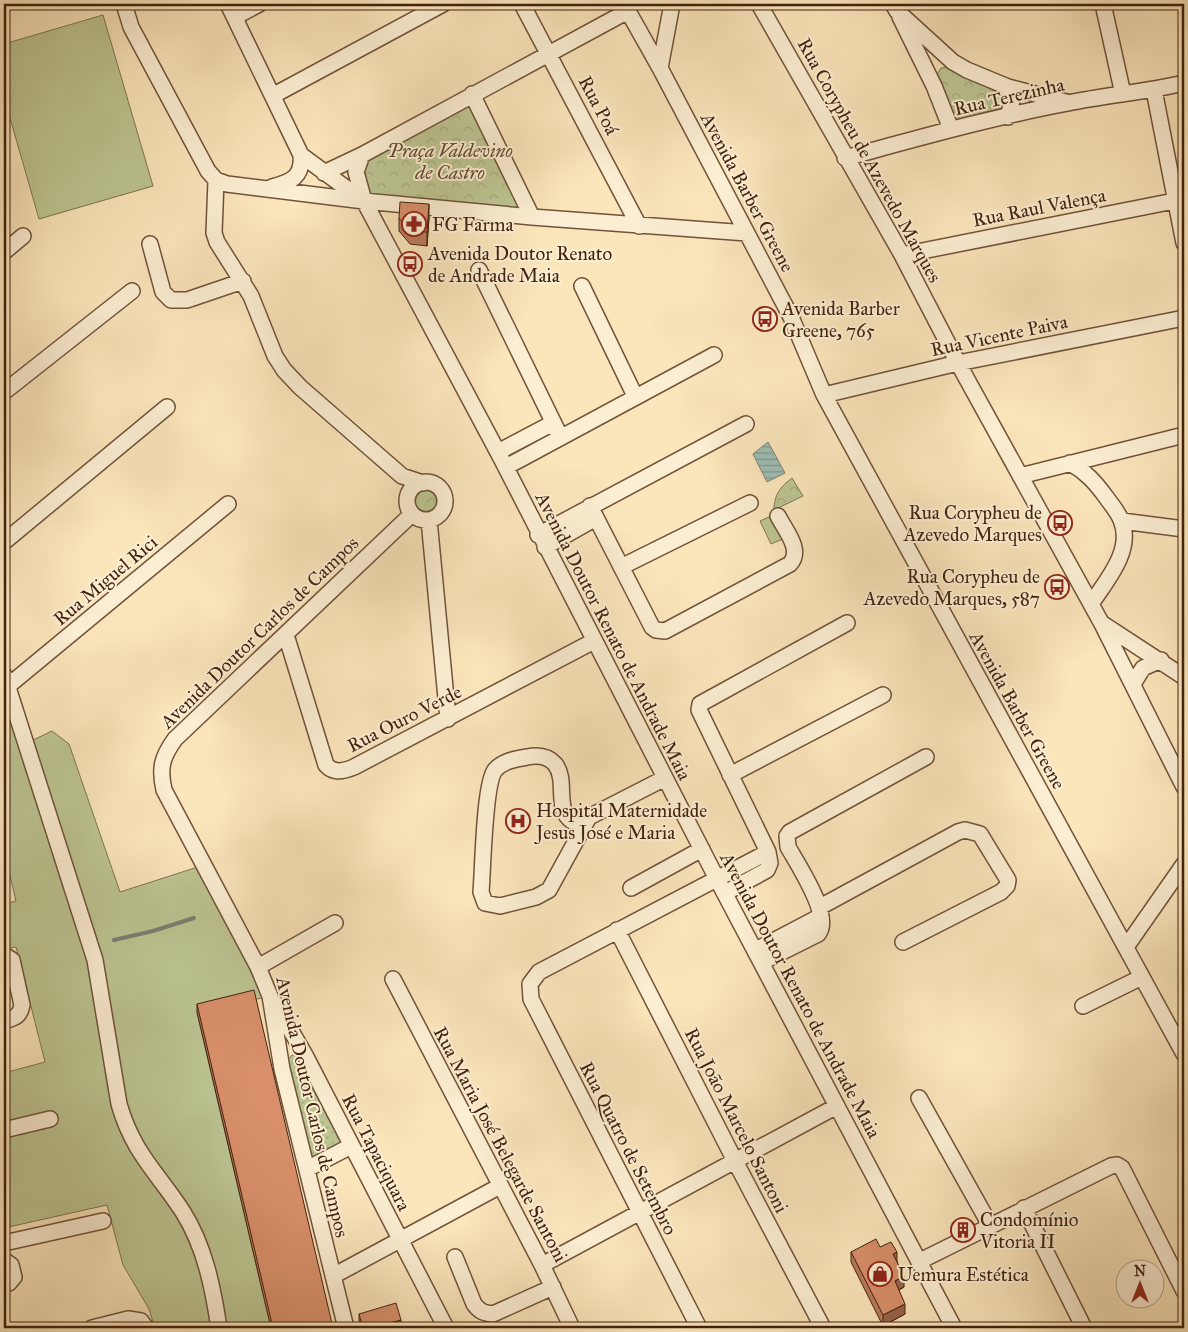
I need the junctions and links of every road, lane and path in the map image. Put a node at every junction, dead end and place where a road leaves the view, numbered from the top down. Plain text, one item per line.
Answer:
1 (124, 4) edge
2 (258, 4) edge
3 (443, 4) edge
4 (522, 4) edge
5 (672, 4) edge
6 (759, 4) edge
7 (1103, 4) edge
8 (626, 7) edge
9 (895, 8) edge
10 (232, 10) edge
11 (549, 53) junction
12 (953, 62) junction
13 (660, 68) junction
14 (1184, 83) edge
15 (934, 86) junction
16 (1008, 87) junction
17 (1154, 90) junction
18 (472, 94) junction
19 (1123, 94) junction
20 (274, 95) junction
21 (1068, 102) junction
22 (1008, 117) junction
23 (951, 129) junction
24 (301, 155) junction
25 (362, 155) junction
26 (845, 158) junction
27 (324, 174) junction
28 (216, 180) junction
29 (265, 189) junction
30 (1180, 200) edge
31 (364, 202) junction
32 (532, 217) junction
33 (640, 226) junction
34 (747, 232) junction
35 (23, 236) dead end
36 (1184, 243) edge
37 (150, 244) dead end
38 (4, 252) edge
39 (902, 255) junction
40 (479, 270) dead end
41 (243, 280) junction
42 (582, 286) dead end
43 (132, 291) dead end
44 (1184, 318) edge
45 (714, 355) dead end
46 (958, 364) junction
47 (4, 392) edge
48 (824, 395) junction
49 (635, 396) junction
50 (167, 408) dead end
51 (746, 424) dead end
52 (557, 430) junction
53 (1184, 435) edge
54 (1127, 450) junction
55 (498, 452) junction
56 (1070, 463) junction
57 (506, 467) junction
58 (402, 476) junction
59 (1020, 476) junction
60 (1093, 479) junction
61 (423, 482) junction
62 (750, 503) dead end
63 (228, 504) dead end
64 (410, 507) junction
65 (593, 512) junction
66 (778, 516) dead end
67 (429, 520) junction
68 (1122, 521) junction
69 (1177, 530) edge
70 (542, 541) junction
71 (1124, 541) junction
72 (4, 542) edge
73 (621, 567) junction
74 (1090, 604) junction
75 (848, 623) dead end
76 (1102, 624) junction
77 (286, 635) junction
78 (594, 642) junction
79 (1161, 660) junction
80 (1184, 677) edge
81 (6, 681) edge
82 (1133, 684) junction
83 (883, 695) dead end
84 (448, 719) junction
85 (926, 758) dead end
86 (730, 775) junction
87 (665, 778) junction
88 (1184, 787) edge
89 (589, 818) junction
90 (702, 849) junction
91 (768, 852) junction
92 (1184, 864) edge
93 (717, 878) junction
94 (631, 888) dead end
95 (725, 892) junction
96 (820, 911) junction
97 (335, 923) dead end
98 (617, 930) junction
99 (903, 942) dead end
100 (1126, 947) junction
101 (4, 955) edge
102 (759, 956) junction
103 (258, 967) junction
104 (1142, 977) junction
105 (392, 979) dead end
106 (270, 996) junction
107 (1083, 1006) dead end
108 (10, 1019) edge
109 (1184, 1054) edge
110 (305, 1055) junction
111 (282, 1069) junction
112 (919, 1098) dead end
113 (837, 1106) junction
114 (50, 1119) dead end
115 (4, 1130) edge
116 (351, 1146) junction
117 (734, 1161) junction
118 (307, 1169) junction
119 (500, 1186) junction
120 (1024, 1208) junction
121 (640, 1214) junction
122 (104, 1221) dead end
123 (990, 1225) junction
124 (400, 1242) junction
125 (4, 1243) edge
126 (455, 1257) dead end
127 (4, 1260) edge
128 (920, 1261) junction
129 (1178, 1264) edge
130 (542, 1265) junction
131 (333, 1276) junction
132 (4, 1284) edge
133 (553, 1287) junction
134 (1184, 1291) edge
135 (92, 1328) edge
136 (146, 1328) edge
137 (219, 1328) edge
138 (346, 1328) edge
139 (446, 1328) edge
140 (572, 1328) edge
141 (699, 1328) edge
142 (823, 1328) edge
143 (954, 1328) edge
144 (1084, 1328) edge

1 - 28 street
2 - 10 street
3 - 20 street
4 - 11 street, Rua Poá
5 - 13 street
6 - 26 street, Rua Corypheu de Azevedo Marques
7 - 19 street
8 - 11 street
8 - 13 street, Avenida Barber Greene
9 - 12 street
9 - 15 street
10 - 20 street
11 - 18 street
11 - 33 street, Rua Poá
12 - 15 street
12 - 16 street
13 - 34 street, Avenida Barber Greene
14 - 17 street, Rua Terezinha
15 - 23 street
16 - 21 street
16 - 22 street
17 - 19 street, Rua Terezinha
17 - 30 street
18 - 25 street
18 - 32 street
19 - 21 street, Rua Terezinha
20 - 24 street
21 - 22 street, Rua Terezinha
22 - 23 street, Rua Terezinha
23 - 26 street, Rua Terezinha
24 - 27 street
24 - 29 street
25 - 27 street
25 - 31 street
26 - 39 street, Rua Corypheu de Azevedo Marques
27 - 31 street
28 - 29 street
28 - 41 street
29 - 31 street
30 - 36 street
30 - 39 street, Rua Raul Valença
31 - 32 street
31 - 55 street, Avenida Doutor Renato de Andrade Maia
32 - 33 street
33 - 34 street
34 - 48 street, Avenida Barber Greene
35 - 38 street
37 - 41 street
39 - 46 street, Rua Corypheu de Azevedo Marques
40 - 52 street
41 - 58 street
42 - 49 street
43 - 47 street
44 - 46 street, Rua Vicente Paiva
45 - 49 street
46 - 48 street, Rua Vicente Paiva
46 - 59 street, Rua Corypheu de Azevedo Marques
48 - 100 street, Avenida Barber Greene
49 - 52 street
50 - 72 street
51 - 65 street
52 - 55 street
52 - 57 street
53 - 54 street
54 - 56 street
54 - 60 street
55 - 57 street, Avenida Doutor Renato de Andrade Maia
56 - 59 street
56 - 60 street
57 - 70 street, Avenida Doutor Renato de Andrade Maia
58 - 61 street
58 - 64 street
59 - 74 street, Rua Corypheu de Azevedo Marques
60 - 68 street
61 - 64 street
61 - 67 street
62 - 73 street
63 - 81 street, Rua Miguel Rici
64 - 67 street
64 - 77 street, Avenida Doutor Carlos de Campos
65 - 70 street
65 - 73 street
66 - 73 street
67 - 84 street
68 - 69 street
68 - 71 street
69 - 71 street
70 - 78 street, Avenida Doutor Renato de Andrade Maia
71 - 74 street
74 - 76 street, Rua Corypheu de Azevedo Marques
75 - 86 street
76 - 79 street
76 - 82 street, Rua Corypheu de Azevedo Marques
77 - 84 street, Rua Ouro Verde
77 - 103 street, Avenida Doutor Carlos de Campos
78 - 84 street, Rua Ouro Verde
78 - 87 street, Avenida Doutor Renato de Andrade Maia
79 - 80 street
79 - 82 street
81 - 137 street
82 - 88 street, Rua Corypheu de Azevedo Marques
83 - 86 street
85 - 96 street
86 - 91 street
87 - 89 street
87 - 90 street, Avenida Doutor Renato de Andrade Maia
89 - 89 street
90 - 93 street, Avenida Doutor Renato de Andrade Maia
90 - 94 street
91 - 93 street
91 - 95 street
92 - 100 street
93 - 95 street, Avenida Doutor Renato de Andrade Maia
93 - 98 street
95 - 102 street, Avenida Doutor Renato de Andrade Maia
96 - 99 street
96 - 102 street
97 - 103 street
98 - 117 street, Rua João Marcelo Santoni
98 - 121 street, Rua Quatro de Setembro
100 - 104 street, Avenida Barber Greene
101 - 108 street
102 - 113 street, Avenida Doutor Renato de Andrade Maia
103 - 106 street, Avenida Doutor Carlos de Campos
104 - 107 street
104 - 109 street, Avenida Barber Greene
105 - 119 street, Rua Maria José Belegarde Santoni
106 - 110 street, Rua Tapaciquara
106 - 111 street, Avenida Doutor Carlos de Campos
110 - 111 street
110 - 116 street, Rua Tapaciquara
111 - 118 street, Avenida Doutor Carlos de Campos
112 - 123 street
113 - 117 street
113 - 128 street, Avenida Doutor Renato de Andrade Maia
114 - 115 street
116 - 118 street
116 - 124 street, Rua Tapaciquara
117 - 121 street
117 - 142 street, Rua João Marcelo Santoni
118 - 131 street, Avenida Doutor Carlos de Campos
119 - 124 street
119 - 130 street, Rua Maria José Belegarde Santoni
120 - 123 street
120 - 129 street
120 - 144 street
121 - 130 street
121 - 141 street, Rua Quatro de Setembro
122 - 125 street
123 - 128 street
124 - 131 street
124 - 139 street, Rua Tapaciquara
126 - 133 street
127 - 132 street
128 - 143 street, Avenida Doutor Renato de Andrade Maia
129 - 134 street
130 - 133 street, Rua Maria José Belegarde Santoni
131 - 138 street, Avenida Doutor Carlos de Campos
133 - 140 street, Rua Maria José Belegarde Santoni
135 - 136 street

